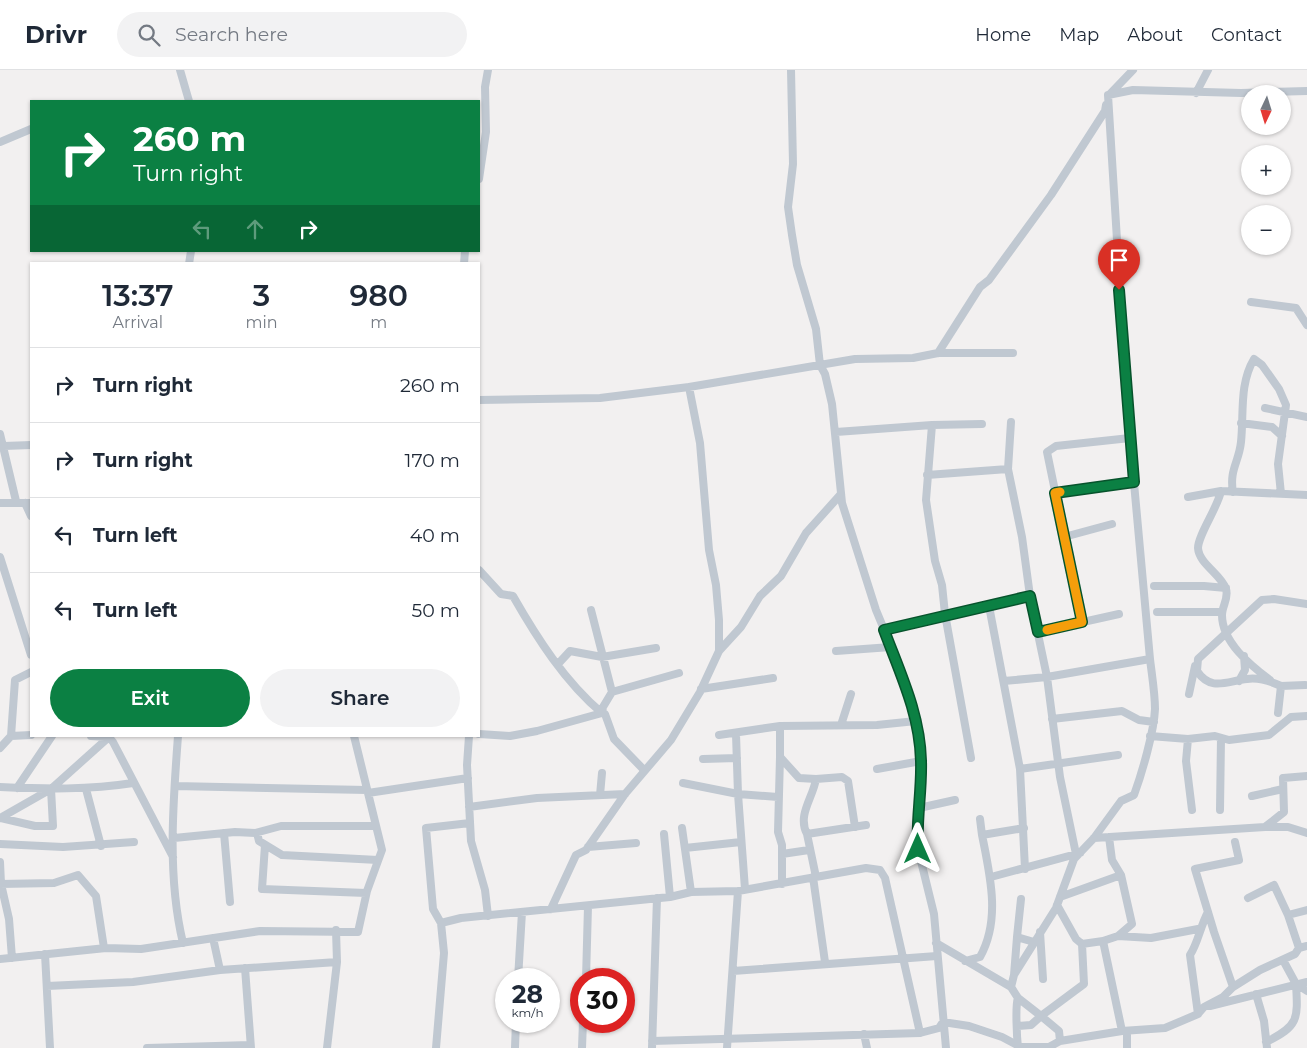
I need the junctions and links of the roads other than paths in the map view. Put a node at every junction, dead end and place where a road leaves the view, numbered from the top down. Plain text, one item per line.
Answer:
1 (180, 70) edge
2 (488, 70) edge
3 (791, 70) edge
4 (1133, 70) edge
5 (1208, 70) edge
6 (1307, 91) edge
7 (1196, 92) junction
8 (1108, 95) junction
9 (189, 100) edge
10 (30, 128) edge
11 (0, 142) edge
12 (480, 172) edge
13 (1251, 302) dead end
14 (1307, 325) edge
15 (938, 353) junction
16 (1013, 353) dead end
17 (820, 365) junction
18 (689, 387) junction
19 (480, 400) edge
20 (1265, 408) dead end
21 (1286, 411) junction
22 (1307, 416) edge
23 (1010, 422) dead end
24 (1242, 423) junction
25 (932, 424) junction
26 (982, 424) dead end
27 (836, 432) junction
28 (1282, 436) junction
29 (1130, 438) junction
30 (2, 441) edge
31 (30, 445) edge
32 (1008, 469) junction
33 (927, 475) junction
34 (1134, 482) junction
35 (1221, 491) junction
36 (1233, 492) junction
37 (1055, 493) junction
38 (840, 494) junction
39 (1281, 494) junction
40 (1307, 495) edge
41 (1188, 497) dead end
42 (16, 501) junction
43 (0, 503) edge
44 (28, 503) edge
45 (1112, 524) dead end
46 (1064, 537) junction
47 (0, 557) edge
48 (480, 571) edge
49 (1154, 586) dead end
50 (1226, 588) junction
51 (1030, 596) junction
52 (1307, 604) edge
53 (989, 606) junction
54 (591, 610) dead end
55 (1157, 612) dead end
56 (1222, 612) junction
57 (945, 614) junction
58 (1119, 614) dead end
59 (1082, 622) junction
60 (884, 630) junction
61 (1038, 632) junction
62 (1224, 633) junction
63 (891, 647) junction
64 (656, 648) dead end
65 (719, 651) junction
66 (836, 651) dead end
67 (30, 652) edge
68 (1244, 656) junction
69 (603, 657) junction
70 (1150, 659) junction
71 (1198, 659) junction
72 (558, 664) junction
73 (30, 672) edge
74 (679, 673) dead end
75 (1047, 677) junction
76 (772, 678) dead end
77 (1239, 680) junction
78 (1004, 681) junction
79 (1278, 684) junction
80 (1305, 685) dead end
81 (701, 690) junction
82 (612, 692) junction
83 (851, 694) dead end
84 (1189, 694) dead end
85 (602, 713) junction
86 (1278, 713) dead end
87 (1307, 716) edge
88 (1052, 718) junction
89 (916, 720) junction
90 (1154, 722) junction
91 (841, 725) junction
92 (780, 726) junction
93 (480, 734) edge
94 (736, 734) junction
95 (30, 735) edge
96 (718, 735) dead end
97 (11, 736) junction
98 (1150, 736) junction
99 (51, 737) edge
100 (108, 737) edge
101 (178, 737) edge
102 (354, 737) edge
103 (469, 737) edge
104 (1188, 738) junction
105 (1221, 738) junction
106 (0, 748) edge
107 (1118, 755) dead end
108 (780, 757) junction
109 (737, 758) junction
110 (971, 758) dead end
111 (703, 759) dead end
112 (921, 761) junction
113 (1058, 763) junction
114 (877, 769) dead end
115 (1020, 769) junction
116 (644, 770) junction
117 (602, 773) dead end
118 (1307, 776) edge
119 (468, 778) junction
120 (816, 779) junction
121 (133, 783) junction
122 (683, 783) dead end
123 (175, 786) junction
124 (0, 787) edge
125 (17, 788) junction
126 (86, 789) junction
127 (1283, 789) junction
128 (51, 790) junction
129 (367, 791) junction
130 (624, 794) junction
131 (738, 794) junction
132 (600, 795) junction
133 (1252, 796) dead end
134 (778, 797) junction
135 (955, 800) dead end
136 (469, 807) junction
137 (919, 808) junction
138 (1192, 810) dead end
139 (1220, 810) dead end
140 (1284, 812) junction
141 (0, 818) edge
142 (980, 819) dead end
143 (470, 824) junction
144 (866, 825) dead end
145 (376, 826) junction
146 (855, 827) junction
147 (1265, 827) junction
148 (1288, 827) junction
149 (682, 828) dead end
150 (1024, 828) junction
151 (224, 833) junction
152 (257, 833) junction
153 (1307, 833) edge
154 (664, 834) dead end
155 (807, 834) junction
156 (982, 835) junction
157 (1109, 837) junction
158 (174, 838) junction
159 (1094, 838) junction
160 (134, 842) dead end
161 (741, 842) junction
162 (1235, 842) dead end
163 (636, 843) dead end
164 (0, 844) edge
165 (265, 845) junction
166 (101, 846) junction
167 (588, 846) junction
168 (685, 848) junction
169 (808, 850) junction
170 (1078, 853) junction
171 (782, 854) junction
172 (174, 859) junction
173 (378, 860) junction
174 (0, 862) edge
175 (1025, 869) junction
176 (1121, 875) junction
177 (814, 877) junction
178 (991, 877) junction
179 (0, 884) edge
180 (782, 884) junction
181 (741, 890) junction
182 (691, 892) junction
183 (366, 893) junction
184 (670, 897) junction
185 (657, 898) junction
186 (1248, 898) dead end
187 (1021, 899) dead end
188 (1059, 901) junction
189 (230, 902) dead end
190 (588, 906) junction
191 (551, 909) junction
192 (1307, 910) edge
193 (522, 912) junction
194 (1208, 912) junction
195 (1288, 915) junction
196 (488, 916) junction
197 (441, 923) junction
198 (336, 930) junction
199 (1198, 930) junction
200 (1040, 932) junction
201 (1118, 936) junction
202 (1017, 937) junction
203 (213, 938) junction
204 (1034, 942) junction
205 (1103, 942) junction
206 (183, 943) junction
207 (936, 943) junction
208 (1082, 944) junction
209 (1303, 947) edge
210 (104, 948) junction
211 (45, 954) junction
212 (937, 956) junction
213 (12, 958) junction
214 (902, 958) junction
215 (0, 959) edge
216 (1283, 960) junction
217 (965, 961) junction
218 (337, 962) junction
219 (825, 962) junction
220 (245, 968) junction
221 (519, 968) edge
222 (586, 968) edge
223 (220, 970) junction
224 (733, 971) junction
225 (1014, 975) junction
226 (1043, 979) dead end
227 (1307, 982) edge
228 (1296, 984) junction
229 (48, 986) junction
230 (1012, 987) junction
231 (1234, 987) junction
232 (1307, 991) edge
233 (1256, 994) junction
234 (1018, 998) junction
235 (1201, 1011) junction
236 (1041, 1016) junction
237 (943, 1022) junction
238 (1018, 1026) junction
239 (1124, 1032) junction
240 (516, 1033) edge
241 (583, 1033) edge
242 (920, 1033) junction
243 (864, 1034) junction
244 (728, 1038) junction
245 (1060, 1041) junction
246 (652, 1044) edge
247 (1266, 1045) edge
248 (208, 1047) edge
249 (250, 1047) edge
250 (1018, 1047) edge
251 (50, 1048) edge
252 (147, 1048) edge
253 (327, 1048) edge
254 (436, 1048) edge
255 (515, 1048) edge
256 (582, 1048) edge
257 (727, 1048) edge
258 (868, 1048) edge
259 (946, 1048) edge
260 (1127, 1048) edge

1 - 9 street
2 - 12 street
3 - 17 street
4 - 8 street
5 - 7 street
6 - 7 street
7 - 8 street
8 - 15 street
8 - 29 street
10 - 11 street
13 - 14 street
15 - 16 street
15 - 17 street
17 - 18 street
17 - 27 street
18 - 19 street
18 - 65 street
20 - 21 street
21 - 22 street
21 - 24 street
21 - 28 street
23 - 32 street
24 - 28 street
24 - 36 street
25 - 26 street
25 - 27 street
25 - 33 street
27 - 38 street
28 - 39 street
29 - 34 street
29 - 37 street
30 - 31 street
30 - 42 street
32 - 33 street
32 - 51 street
33 - 57 street
34 - 37 street
34 - 70 street
35 - 36 street
35 - 41 street
35 - 50 street
36 - 39 street
37 - 46 street
38 - 60 street
38 - 65 street
39 - 40 street
42 - 43 street
42 - 44 street
45 - 46 street
46 - 59 street
47 - 67 street
48 - 72 street
49 - 50 street
50 - 56 street
51 - 53 street
51 - 61 street
52 - 62 street
53 - 57 street
53 - 78 street
54 - 69 street
55 - 56 street
56 - 62 street
57 - 60 street
57 - 110 street
58 - 59 street
59 - 61 street
60 - 63 street
61 - 75 street
62 - 68 street
62 - 71 street
63 - 66 street
63 - 89 street
64 - 69 street
65 - 81 street
68 - 77 street
68 - 79 street
69 - 72 street
69 - 82 street
70 - 75 street
70 - 90 street
71 - 77 street
71 - 84 street
72 - 85 street
73 - 97 street
74 - 82 street
75 - 78 street
75 - 88 street
76 - 81 street
77 - 79 street
78 - 115 street
79 - 80 street
79 - 86 street
81 - 116 street
82 - 85 street
83 - 91 street
85 - 93 street
85 - 116 street
87 - 105 street
88 - 90 street
88 - 113 street
89 - 91 street
89 - 112 street
90 - 98 street
91 - 92 street
92 - 94 street
92 - 108 street
94 - 96 street
94 - 109 street
95 - 97 street
97 - 106 street
98 - 104 street
98 - 159 street
99 - 125 street
100 - 121 street
100 - 128 street
101 - 123 street
102 - 129 street
103 - 119 street
104 - 105 street
104 - 138 street
105 - 139 street
107 - 113 street
108 - 120 street
108 - 134 street
109 - 111 street
109 - 131 street
112 - 114 street
112 - 137 street
113 - 115 street
113 - 170 street
115 - 150 street
116 - 130 street
117 - 132 street
118 - 127 street
119 - 129 street
119 - 136 street
120 - 146 street
120 - 155 street
121 - 126 street
121 - 172 street
122 - 131 street
123 - 129 street
123 - 158 street
124 - 125 street
125 - 128 street
126 - 128 street
126 - 166 street
127 - 133 street
127 - 140 street
128 - 141 street
128 - 141 street
129 - 145 street
130 - 132 street
130 - 167 street
131 - 134 street
131 - 161 street
132 - 136 street
134 - 171 street
135 - 137 street
136 - 143 street
137 - 207 street
140 - 147 street
140 - 148 street
142 - 156 street
143 - 196 street
143 - 197 street
144 - 146 street
145 - 152 street
145 - 173 street
146 - 155 street
147 - 148 street
147 - 157 street
148 - 153 street
149 - 168 street
150 - 156 street
150 - 175 street
151 - 152 street
151 - 158 street
151 - 189 street
152 - 165 street
154 - 184 street
155 - 169 street
156 - 178 street
157 - 159 street
157 - 176 street
158 - 172 street
159 - 170 street
160 - 166 street
161 - 168 street
161 - 181 street
162 - 194 street
163 - 167 street
164 - 166 street
165 - 173 street
165 - 183 street
167 - 191 street
168 - 182 street
169 - 171 street
169 - 177 street
170 - 175 street
170 - 188 street
171 - 180 street
172 - 206 street
173 - 183 street
174 - 179 street
175 - 178 street
176 - 188 street
176 - 201 street
177 - 180 street
177 - 214 street
177 - 219 street
178 - 217 street
179 - 210 street
179 - 213 street
180 - 181 street
181 - 182 street
181 - 224 street
182 - 184 street
183 - 198 street
184 - 185 street
185 - 190 street
185 - 246 street
186 - 195 street
187 - 202 street
188 - 200 street
188 - 208 street
190 - 191 street
190 - 222 street
191 - 193 street
192 - 195 street
193 - 196 street
193 - 221 street
194 - 199 street
194 - 231 street
195 - 209 street
196 - 197 street
197 - 254 street
198 - 203 street
198 - 218 street
199 - 201 street
199 - 235 street
200 - 204 street
200 - 226 street
201 - 205 street
202 - 204 street
202 - 225 street
203 - 206 street
203 - 223 street
204 - 225 street
205 - 208 street
205 - 239 street
206 - 210 street
207 - 212 street
207 - 217 street
208 - 236 street
209 - 216 street
210 - 211 street
211 - 213 street
211 - 229 street
212 - 214 street
212 - 237 street
213 - 215 street
214 - 219 street
214 - 242 street
216 - 228 street
216 - 231 street
217 - 230 street
218 - 220 street
218 - 253 street
219 - 224 street
220 - 223 street
220 - 249 street
223 - 229 street
224 - 244 street
225 - 230 street
227 - 228 street
228 - 232 street
228 - 233 street
228 - 247 street
229 - 251 street
230 - 234 street
231 - 235 street
233 - 235 street
233 - 247 street
234 - 236 street
234 - 238 street
235 - 239 street
236 - 238 street
236 - 245 street
237 - 242 street
237 - 250 street
237 - 259 street
238 - 250 street
239 - 245 street
239 - 260 street
240 - 255 street
241 - 256 street
242 - 243 street
243 - 244 street
243 - 258 street
244 - 246 street
244 - 257 street
245 - 250 street
248 - 249 street
248 - 252 street

